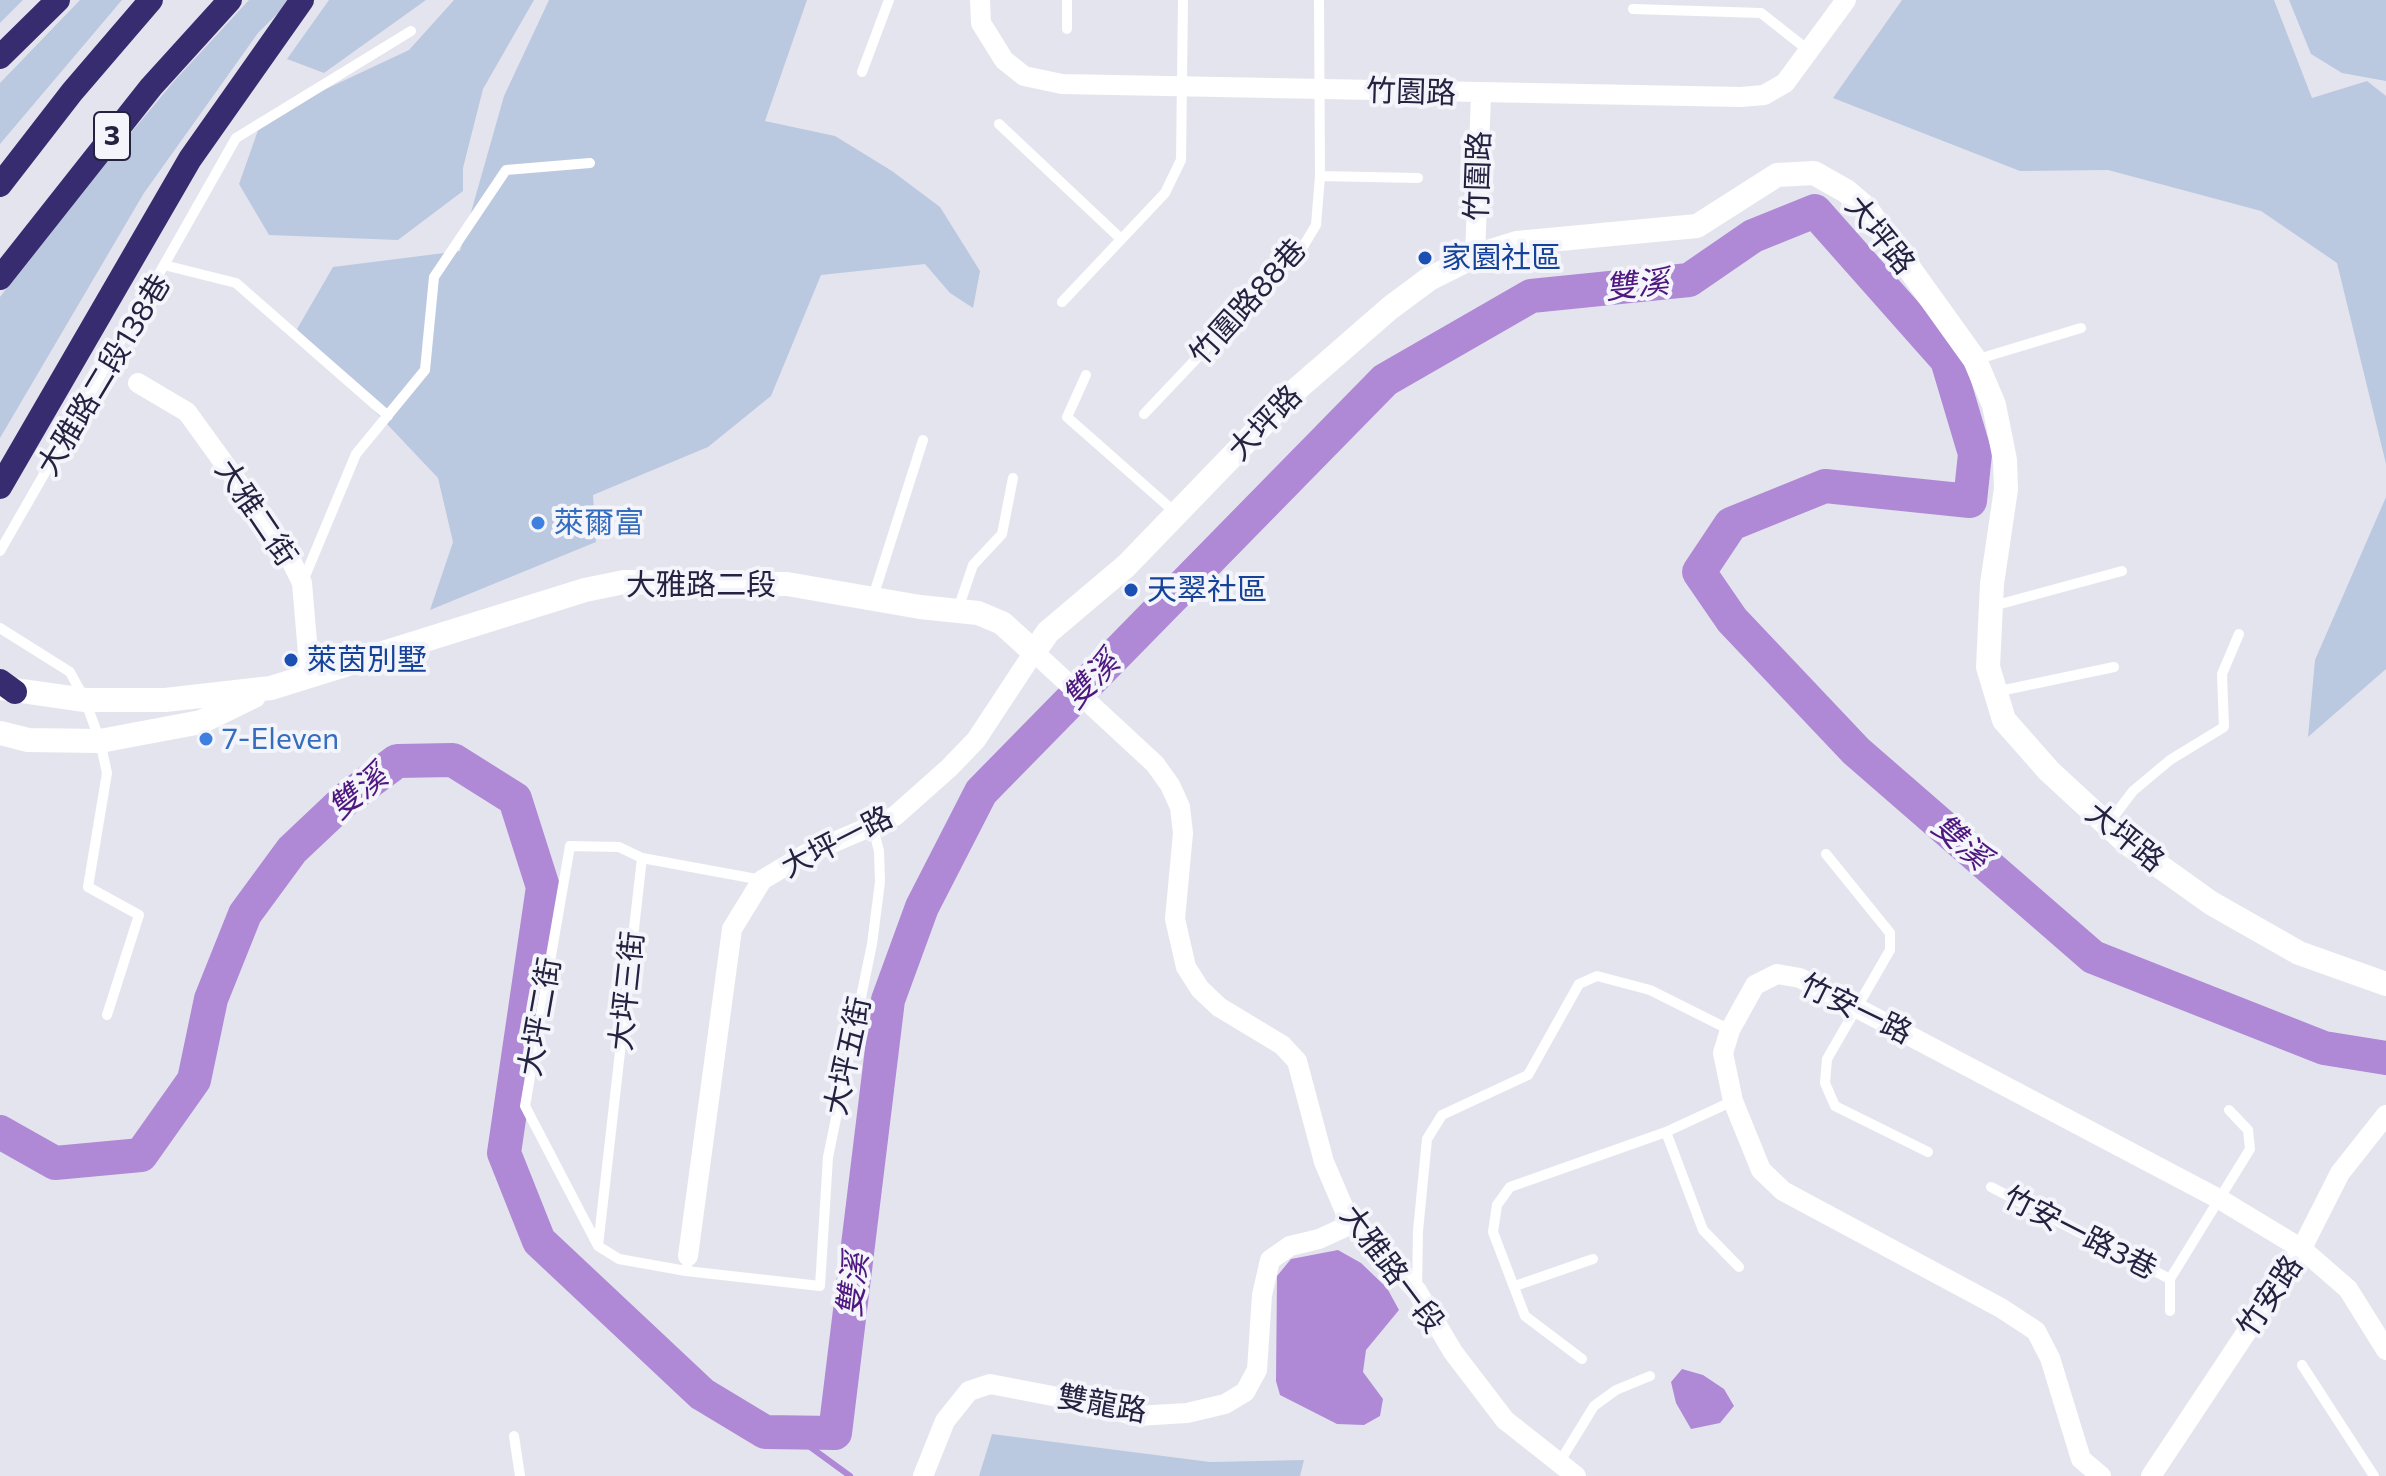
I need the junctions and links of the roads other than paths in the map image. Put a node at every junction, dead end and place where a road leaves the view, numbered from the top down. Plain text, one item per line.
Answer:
1 (58, 0) edge
2 (151, 0) edge
3 (230, 0) edge
4 (302, 0) edge
5 (889, 0) edge
6 (980, 0) edge
7 (1067, 0) edge
8 (1183, 0) edge
9 (1319, 0) edge
10 (1846, 0) edge
11 (1633, 9) dead end
12 (1067, 29) dead end
13 (411, 31) dead end
14 (1808, 50) junction
15 (0, 57) edge
16 (862, 72) dead end
17 (1181, 87) junction
18 (1317, 89) junction
19 (1481, 95) junction
20 (999, 124) dead end
21 (590, 163) dead end
22 (1320, 176) junction
23 (1418, 178) dead end
24 (0, 185) edge
25 (1121, 239) junction
26 (1475, 256) junction
27 (164, 265) junction
28 (0, 278) edge
29 (1062, 302) dead end
30 (2081, 328) dead end
31 (1975, 360) junction
32 (1086, 375) dead end
33 (138, 383) dead end
34 (1144, 414) dead end
35 (388, 416) junction
36 (923, 440) dead end
37 (1013, 478) dead end
38 (2, 485) edge
39 (1177, 514) junction
40 (0, 551) edge
41 (2122, 571) dead end
42 (302, 583) junction
43 (873, 597) junction
44 (1991, 606) junction
45 (957, 611) junction
46 (0, 628) edge
47 (2239, 634) dead end
48 (1043, 659) junction
49 (2114, 667) dead end
50 (310, 677) junction
51 (5, 687) edge
52 (271, 688) junction
53 (1993, 692) junction
54 (85, 700) junction
55 (0, 733) edge
56 (100, 741) junction
57 (2107, 825) junction
58 (873, 828) junction
59 (1826, 854) dead end
60 (642, 858) junction
61 (762, 880) junction
62 (2386, 984) edge
63 (1858, 1007) junction
64 (107, 1015) dead end
65 (1730, 1030) junction
66 (1733, 1101) junction
67 (2229, 1110) dead end
68 (2386, 1115) edge
69 (1666, 1132) junction
70 (1928, 1152) dead end
71 (1991, 1187) dead end
72 (2221, 1200) junction
73 (1354, 1223) junction
74 (598, 1246) junction
75 (2302, 1249) junction
76 (1593, 1259) dead end
77 (687, 1264) junction
78 (1739, 1267) dead end
79 (2170, 1279) junction
80 (1515, 1286) junction
81 (1417, 1291) junction
82 (2170, 1311) dead end
83 (2386, 1350) edge
84 (1582, 1359) dead end
85 (2302, 1365) dead end
86 (1650, 1376) dead end
87 (514, 1436) dead end
88 (1559, 1463) junction
89 (520, 1476) edge
90 (923, 1476) edge
91 (1576, 1476) edge
92 (2099, 1476) edge
93 (2151, 1476) edge
94 (2374, 1476) edge

1 - 15 highway
2 - 24 highway, 3
3 - 28 highway, 3
4 - 38 highway
5 - 16 lane
6 - 17 street, 竹園路
7 - 12 lane
8 - 17 lane
9 - 18 lane, 竹圍路88巷
10 - 14 street, 竹園路
11 - 14 lane
13 - 27 lane
14 - 19 street, 竹園路
17 - 18 street, 竹園路
17 - 25 lane
18 - 19 street, 竹園路
18 - 22 lane, 竹圍路88巷
19 - 26 street, 竹圍路
20 - 25 lane
21 - 35 lane
22 - 23 lane
22 - 34 lane, 竹圍路88巷
25 - 29 lane
26 - 31 street, 大坪路
26 - 39 street, 大坪路
27 - 35 lane, 大雅路二段138巷
27 - 40 lane, 大雅路二段138巷
30 - 31 lane
31 - 44 street, 大坪路
32 - 39 lane
33 - 42 street, 大雅二街
35 - 42 lane
36 - 43 lane
37 - 45 lane
39 - 48 street, 大坪路
41 - 44 lane
42 - 50 street, 大雅二街
43 - 45 street, 大雅路二段
43 - 50 street, 大雅路二段
44 - 53 street, 大坪路
45 - 48 street, 大雅路二段
46 - 54 lane
47 - 57 lane
48 - 58 street, 大坪一路
48 - 73 street, 大雅路一段
49 - 53 lane
50 - 52 street, 大雅路二段
51 - 54 street, 大雅路二段
52 - 54 street, 大雅路二段
52 - 56 street, 大雅路二段
53 - 57 street, 大坪路
54 - 56 lane
55 - 56 street, 大雅路二段
56 - 64 lane
57 - 62 street, 大坪路
58 - 61 street, 大坪一路
58 - 77 lane, 大坪五街
59 - 63 lane
60 - 61 lane
60 - 74 lane, 大坪三街
60 - 74 lane, 大坪二街
61 - 77 street, 大坪一路
63 - 65 street, 竹安一路
63 - 70 lane
63 - 72 street, 竹安一路
65 - 66 street, 竹安一路
65 - 81 lane
66 - 69 lane
66 - 92 street, 竹安一路
67 - 72 lane, 竹安一路3巷
68 - 75 street, 竹安路
69 - 78 lane
69 - 80 lane
71 - 79 lane, 竹安一路3巷
72 - 75 street, 竹安一路
72 - 79 lane, 竹安一路3巷
73 - 81 street, 大雅路一段
73 - 90 street, 雙龍路
74 - 77 lane
75 - 83 street, 竹安一路
75 - 93 street, 竹安路
76 - 80 lane
79 - 82 lane, 竹安一路3巷
80 - 84 lane
81 - 88 street, 大雅路一段
85 - 94 lane
86 - 88 lane
87 - 89 lane
88 - 91 street, 大雅路一段

